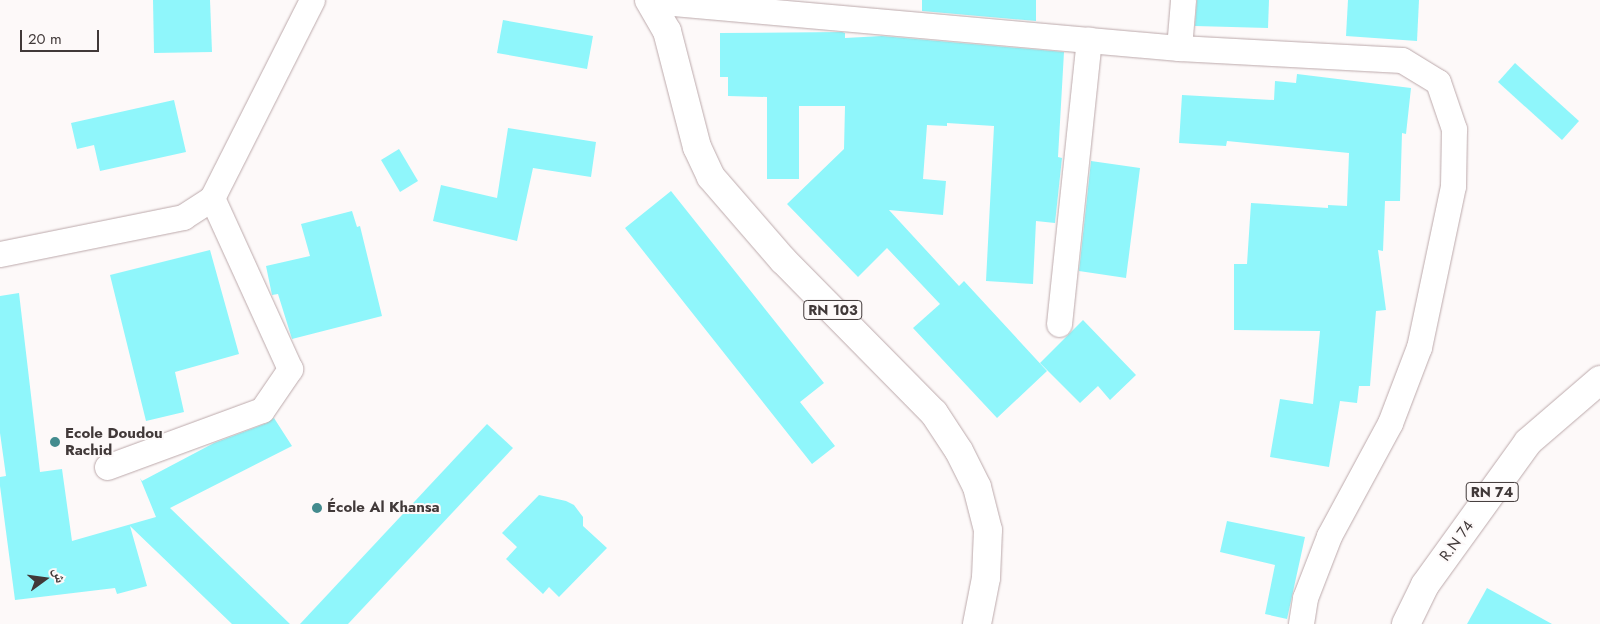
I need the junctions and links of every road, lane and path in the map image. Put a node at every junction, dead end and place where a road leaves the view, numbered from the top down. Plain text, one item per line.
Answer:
1 (312, 0) edge
2 (650, 0) edge
3 (1183, 0) edge
4 (1089, 40) junction
5 (1179, 48) junction
6 (212, 198) junction
7 (0, 254) edge
8 (1059, 324) dead end
9 (1600, 380) edge
10 (107, 467) dead end
11 (976, 624) edge
12 (1301, 624) edge
13 (1406, 624) edge

1 - 6 street
2 - 4 street
2 - 11 main road, RN 103
3 - 5 street
4 - 5 street
4 - 8 street
5 - 12 street
6 - 7 street
6 - 10 street
9 - 13 main road, R.N 74 / RN 74

